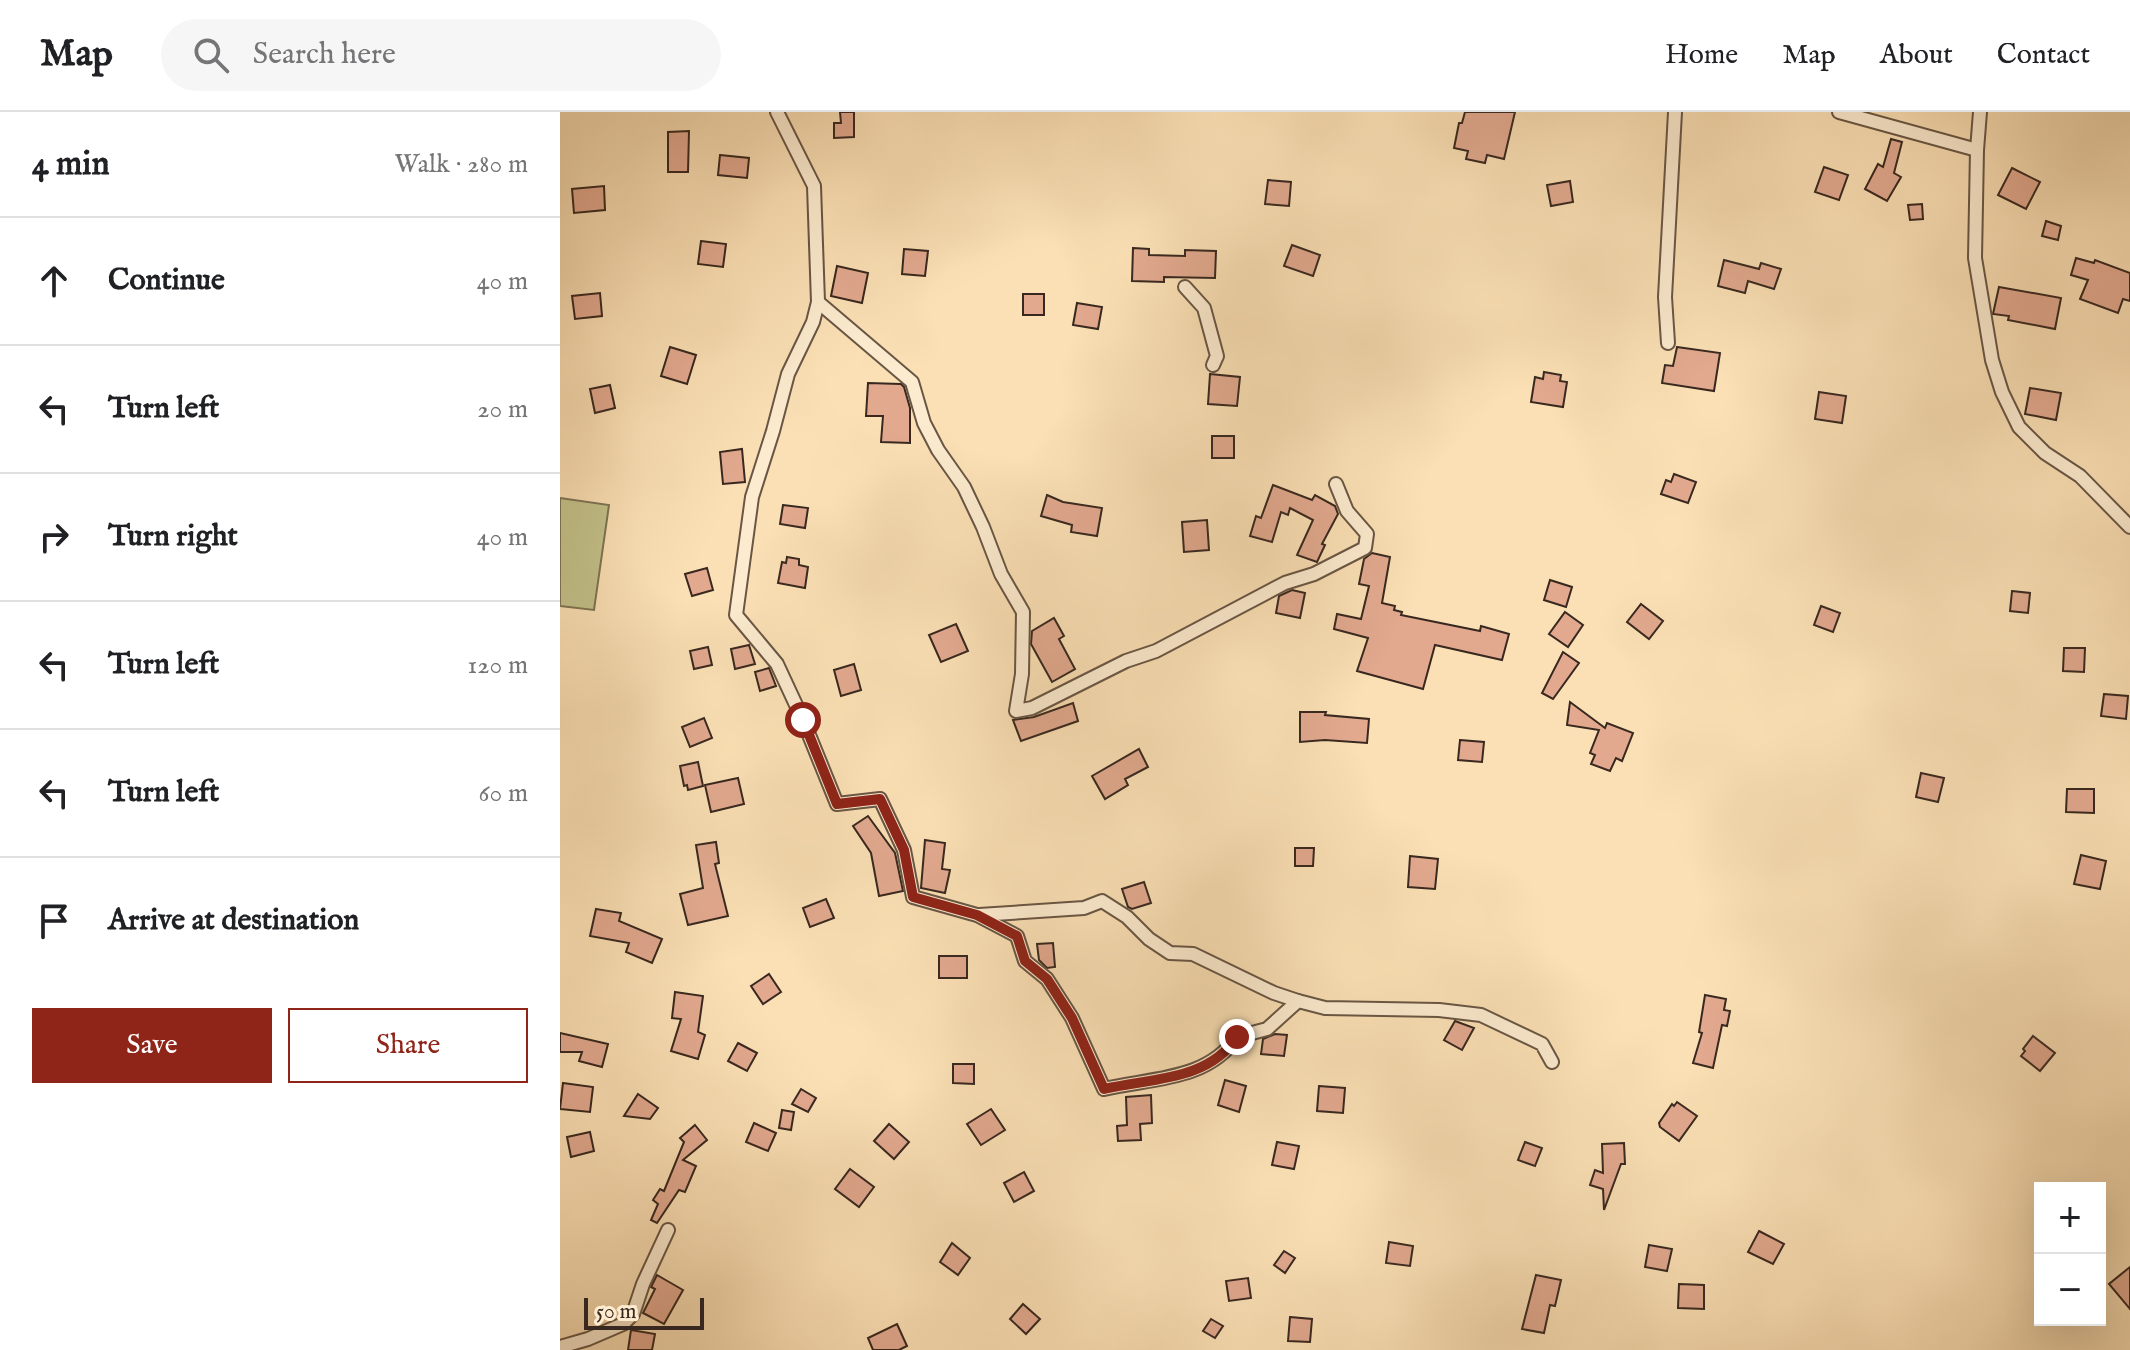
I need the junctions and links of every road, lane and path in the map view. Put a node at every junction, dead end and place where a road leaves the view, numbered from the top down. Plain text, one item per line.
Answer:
1 (777, 112) edge
2 (1675, 112) edge
3 (1839, 112) edge
4 (1980, 112) edge
5 (1977, 150) junction
6 (1185, 287) dead end
7 (818, 302) junction
8 (1668, 343) dead end
9 (1213, 365) dead end
10 (1336, 484) dead end
11 (2130, 527) edge
12 (977, 915) junction
13 (1298, 1001) junction
14 (1552, 1062) dead end
15 (668, 1230) dead end
16 (560, 1347) edge

1 - 7 street
2 - 8 street
3 - 5 street
4 - 5 street
5 - 11 street
6 - 9 street
7 - 10 street
7 - 12 street
12 - 13 street
12 - 13 street
13 - 14 street
15 - 16 street

